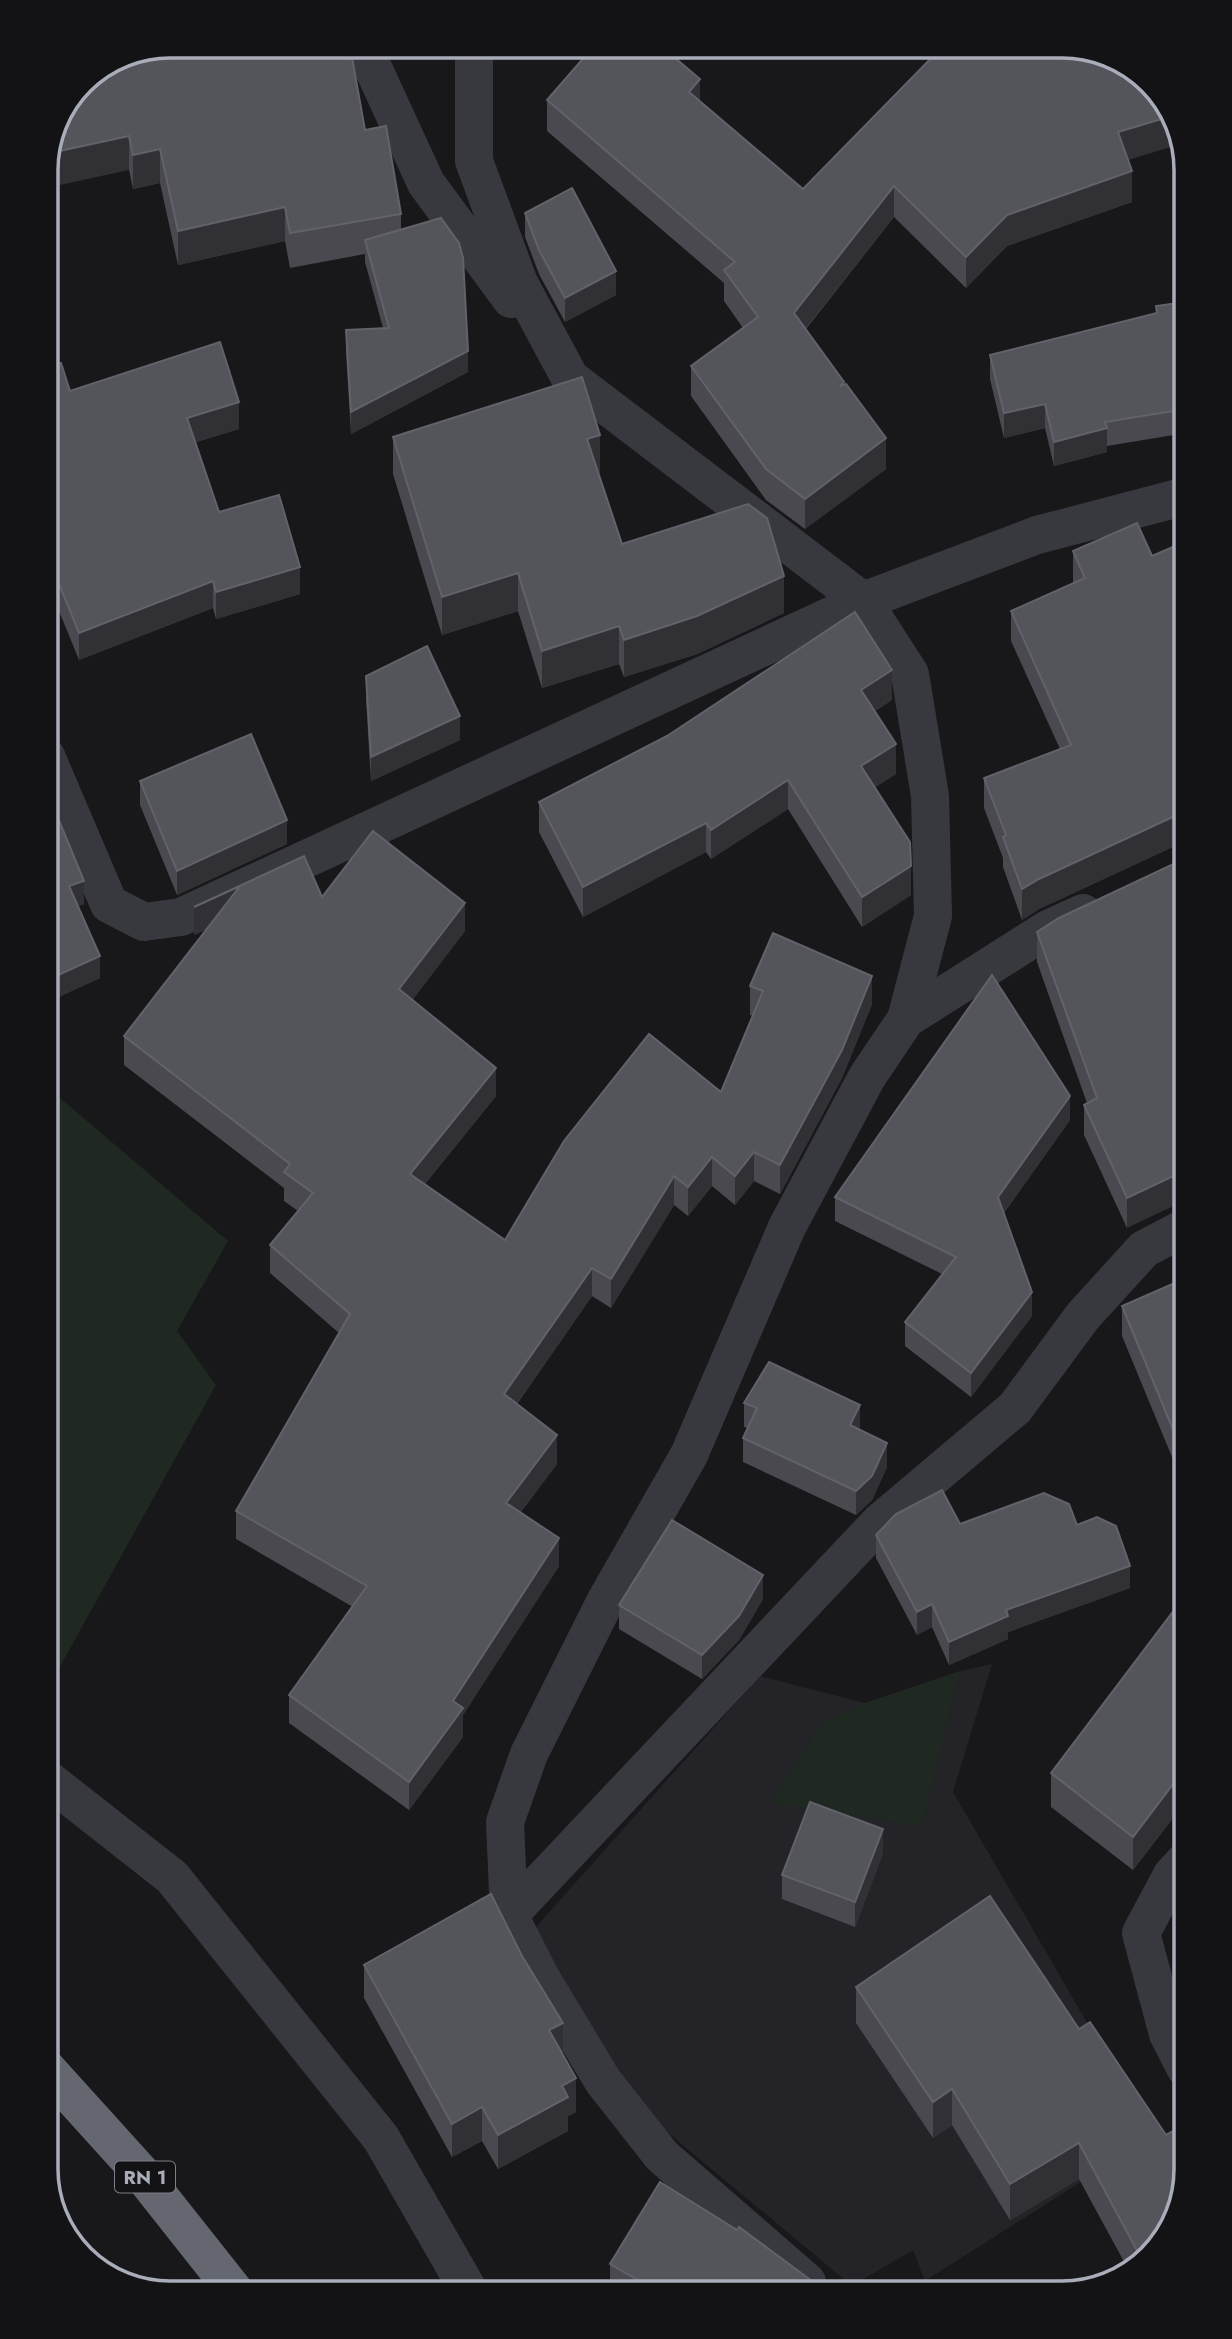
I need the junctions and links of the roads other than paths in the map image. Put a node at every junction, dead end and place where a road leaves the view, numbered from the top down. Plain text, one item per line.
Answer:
1 (369, 58) edge
2 (474, 58) edge
3 (570, 378) junction
4 (1174, 499) edge
5 (863, 601) junction
6 (58, 784) edge
7 (1111, 900) edge
8 (906, 1018) junction
9 (1174, 1233) edge
10 (58, 1787) edge
11 (1174, 1873) edge
12 (509, 1915) junction
13 (1174, 2046) edge
14 (58, 2081) edge
15 (226, 2281) edge
16 (463, 2281) edge
17 (806, 2281) edge

1 - 3 street
2 - 3 street
3 - 5 street
4 - 5 street
5 - 6 street
5 - 8 street
7 - 8 street
8 - 12 street
9 - 12 street
10 - 16 street
11 - 13 street
12 - 17 street
14 - 15 highway, RN 1

